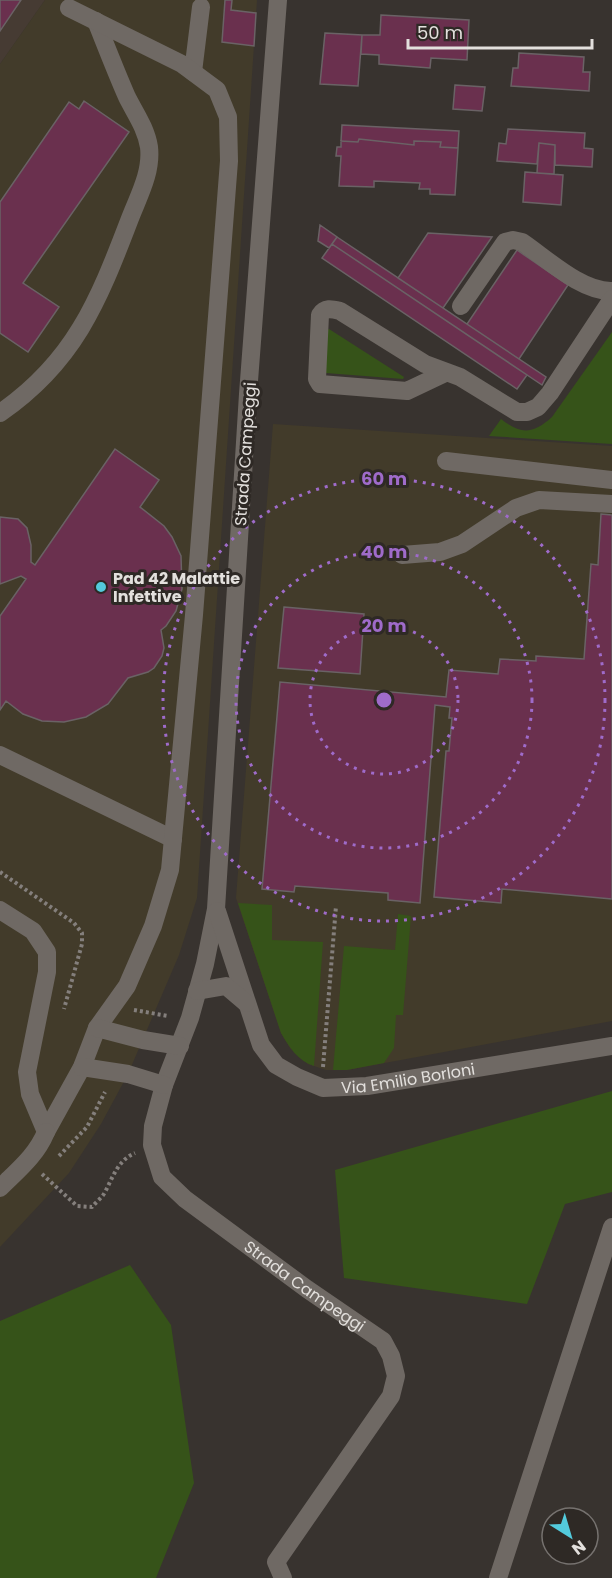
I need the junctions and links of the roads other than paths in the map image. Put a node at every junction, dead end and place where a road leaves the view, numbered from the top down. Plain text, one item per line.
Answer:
1 (278, 0) edge
2 (201, 7) dead end
3 (69, 8) dead end
4 (96, 21) junction
5 (193, 72) junction
6 (612, 291) edge
7 (612, 299) edge
8 (461, 306) dead end
9 (447, 372) junction
10 (0, 413) edge
11 (446, 461) dead end
12 (612, 480) edge
13 (612, 504) edge
14 (402, 555) dead end
15 (0, 755) edge
16 (173, 839) junction
17 (216, 909) junction
18 (3, 919) edge
19 (197, 991) junction
20 (248, 1005) junction
21 (97, 1028) junction
22 (180, 1046) junction
23 (612, 1046) edge
24 (82, 1067) junction
25 (164, 1085) junction
26 (46, 1132) junction
27 (0, 1188) edge
28 (612, 1227) edge
29 (280, 1570) edge
30 (264, 1578) edge
31 (498, 1578) edge

1 - 17 street, Strada Campeggi
2 - 5 street
3 - 4 street
4 - 5 street
4 - 10 street
5 - 16 street
6 - 8 street
7 - 9 street
9 - 9 street
11 - 12 street
13 - 14 street
15 - 16 street
16 - 21 street
17 - 19 street, Strada Campeggi
17 - 20 street, Strada Campeggi
18 - 26 street
19 - 20 street
19 - 22 street, Strada Campeggi
20 - 23 street, Via Emilio Borloni
21 - 22 street
21 - 24 street
22 - 25 street, Strada Campeggi
24 - 25 street
24 - 26 street
25 - 29 street, Strada Campeggi
26 - 27 street
28 - 31 street
29 - 30 street, Strada Campeggi

